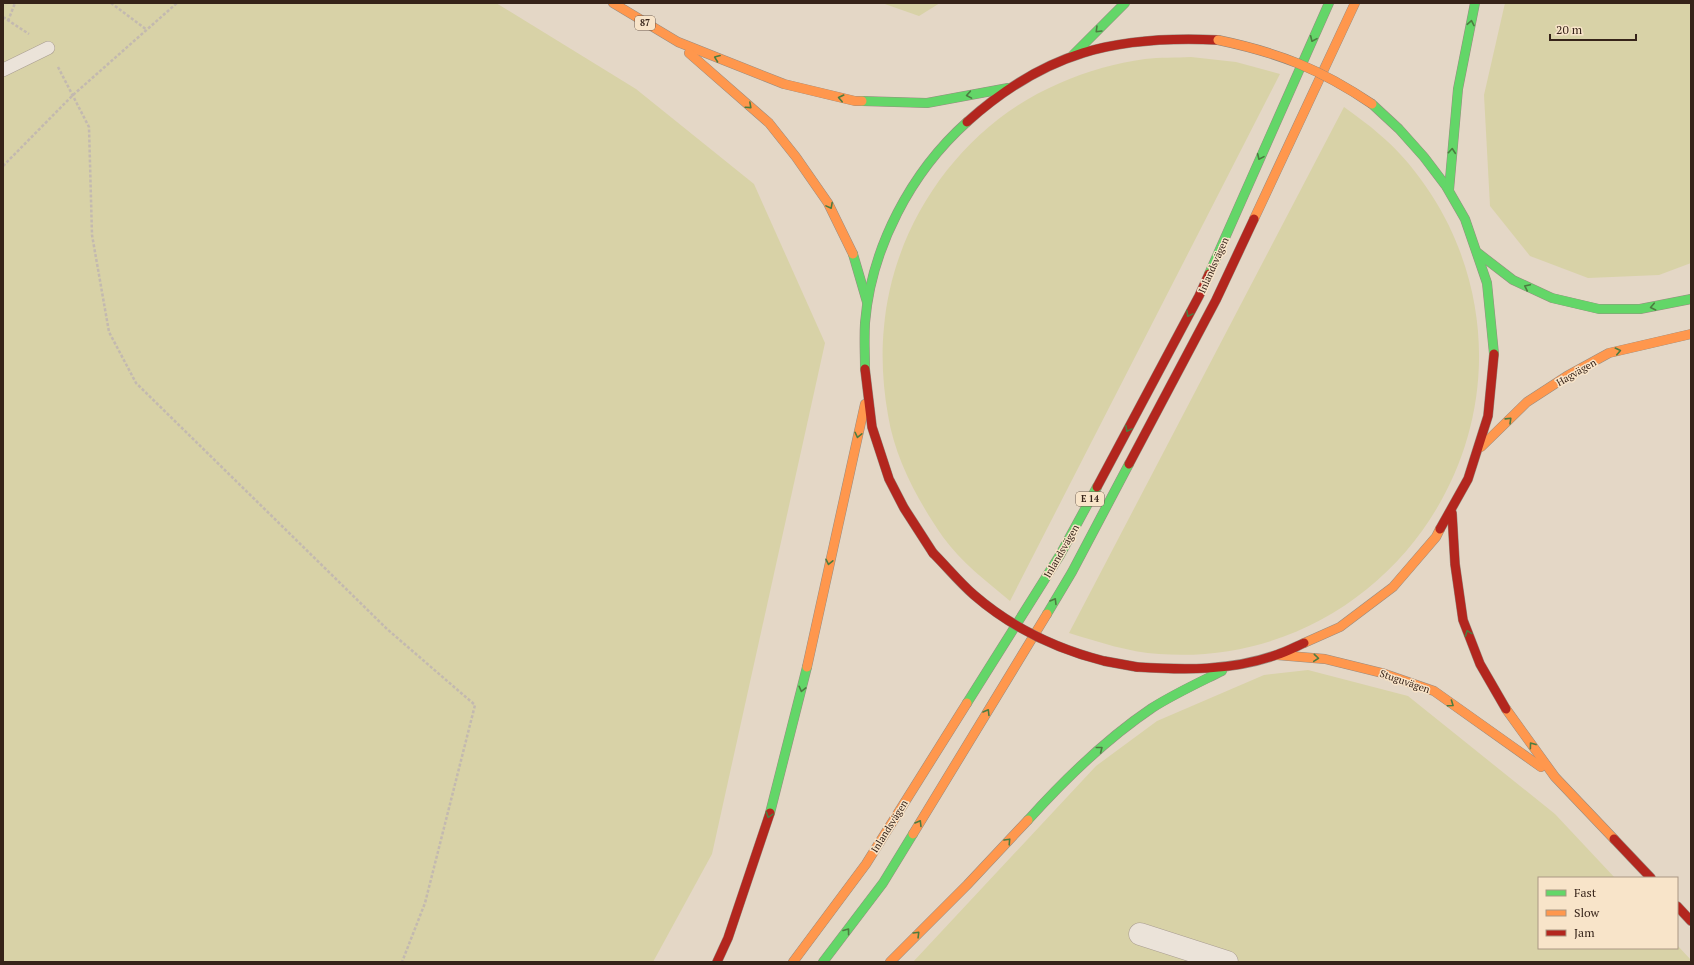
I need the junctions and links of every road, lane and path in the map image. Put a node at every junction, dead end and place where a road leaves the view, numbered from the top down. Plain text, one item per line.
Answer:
1 (15, 3) edge
2 (111, 3) edge
3 (177, 3) edge
4 (613, 3) edge
5 (1125, 3) edge
6 (1329, 3) edge
7 (1355, 3) edge
8 (1475, 3) edge
9 (3, 17) edge
10 (8, 20) junction
11 (147, 30) junction
12 (678, 42) junction
13 (48, 48) junction
14 (1072, 56) junction
15 (3, 70) edge
16 (1008, 88) junction
17 (72, 94) junction
18 (3, 166) edge
19 (1449, 190) junction
20 (1478, 253) junction
21 (1691, 298) edge
22 (867, 302) junction
23 (1691, 334) edge
24 (866, 397) junction
25 (1481, 447) junction
26 (1452, 513) junction
27 (1277, 654) junction
28 (1232, 666) junction
29 (1555, 777) junction
30 (1650, 877) edge
31 (1678, 907) edge
32 (1691, 921) edge
33 (1140, 934) dead end
34 (402, 962) edge
35 (717, 962) edge
36 (793, 962) edge
37 (823, 962) edge
38 (890, 962) edge
39 (1227, 962) edge

1 - 10 path
2 - 11 path
3 - 11 path
4 - 12 main road, 87
5 -> 14 main road
6 -> 36 main road, Inlandsvägen / E 14
37 -> 7 main road, Inlandsvägen / E 14
19 -> 8 main road
9 - 10 path
10 - 13 path
11 - 17 path
16 -> 12 main road
12 -> 22 main road
13 - 15 lane
13 - 17 path
14 - 16 main road
14 - 19 main road, bridge
16 - 22 main road
17 - 18 path
17 - 34 path
19 - 20 main road
21 -> 20 main road
20 - 25 main road
22 - 24 main road
25 -> 23 main road, Hagvägen
24 - 28 main road, bridge
24 -> 35 main road
25 - 26 main road
26 - 27 main road
29 -> 26 main road, Stuguvägen
27 - 28 main road
27 -> 29 main road, Stuguvägen
38 -> 28 main road
29 - 30 main road, Stuguvägen
31 - 32 main road
33 - 39 street

